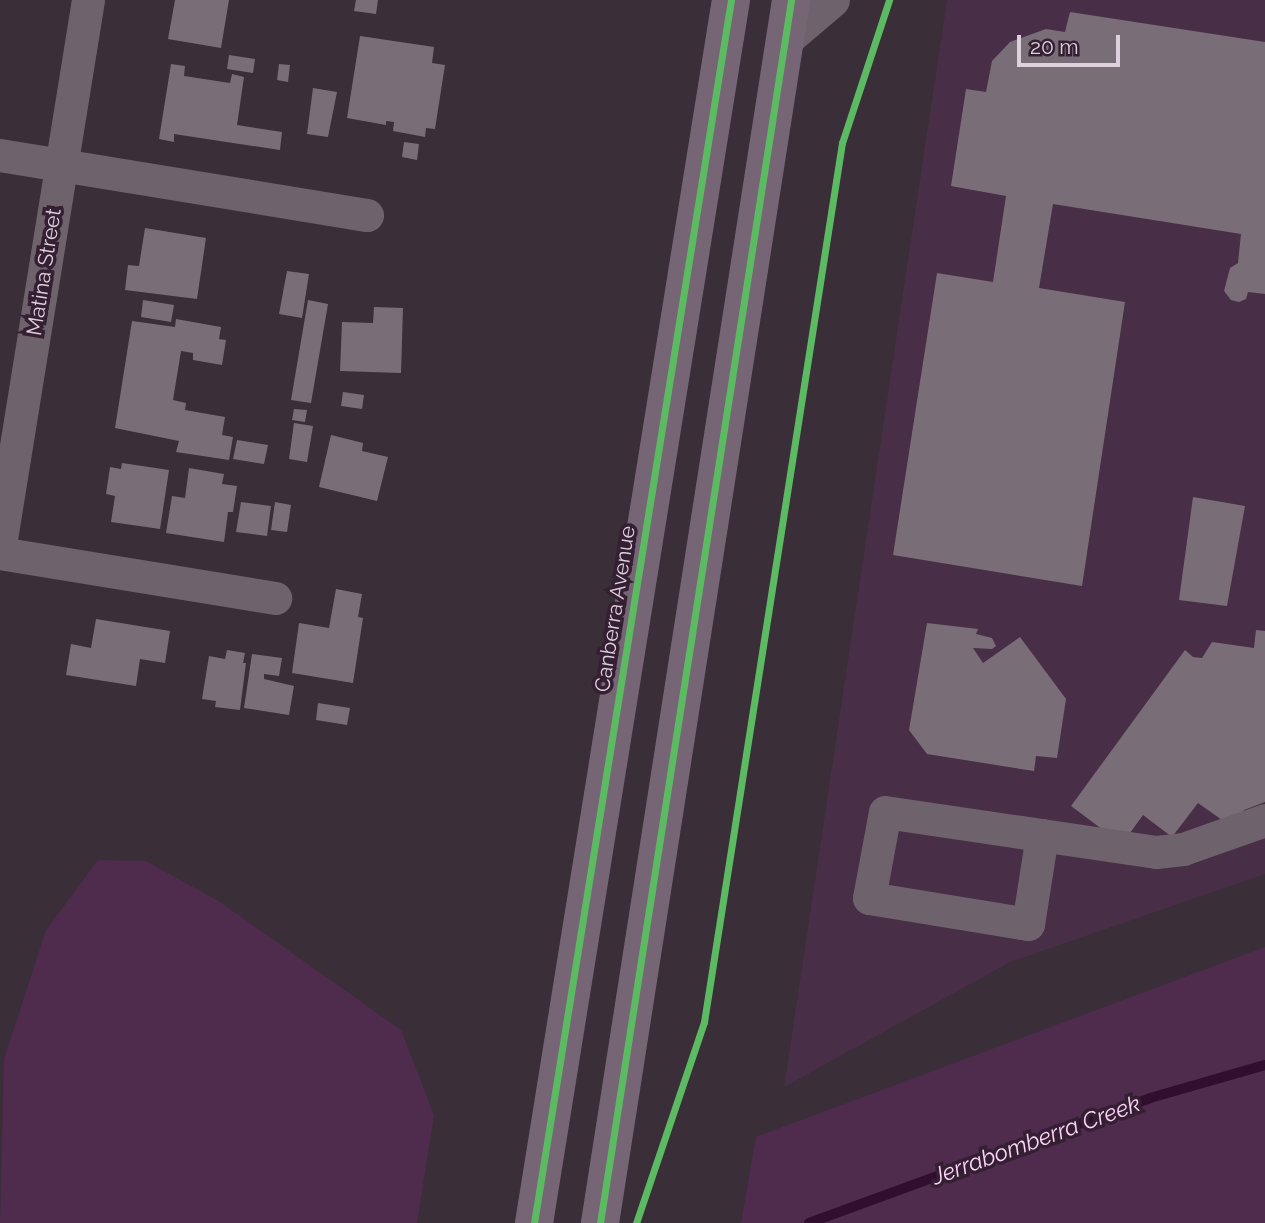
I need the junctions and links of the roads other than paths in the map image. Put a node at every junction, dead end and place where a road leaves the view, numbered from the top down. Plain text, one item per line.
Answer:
1 (88, 0) edge
2 (731, 0) edge
3 (791, 0) edge
4 (832, 0) edge
5 (785, 41) junction
6 (0, 155) edge
7 (61, 166) junction
8 (367, 215) dead end
9 (0, 545) edge
10 (0, 553) edge
11 (275, 598) dead end
12 (1265, 820) edge
13 (1042, 835) junction
14 (534, 1223) edge
15 (600, 1223) edge

1 - 7 street, Matina Street
2 - 14 highway, Canberra Avenue
3 - 5 highway
4 - 5 street
5 - 15 highway
6 - 7 street
7 - 8 street
7 - 9 street, Matina Street
10 - 11 street
12 - 13 street
13 - 13 street

